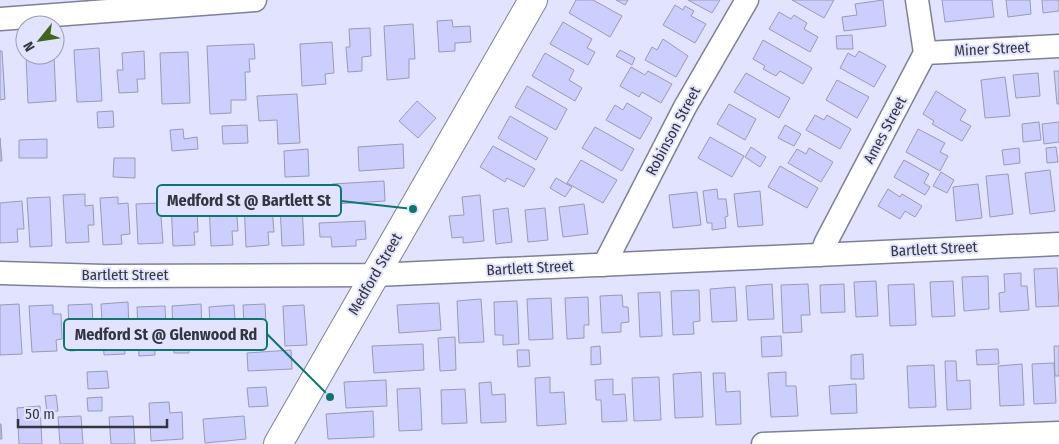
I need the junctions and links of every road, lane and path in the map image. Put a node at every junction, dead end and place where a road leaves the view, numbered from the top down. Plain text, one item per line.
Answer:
1 (255, 0) edge
2 (533, 0) edge
3 (747, 0) edge
4 (917, 0) edge
5 (0, 19) edge
6 (1059, 46) edge
7 (925, 53) junction
8 (1059, 244) edge
9 (821, 255) junction
10 (604, 265) junction
11 (0, 273) edge
12 (374, 275) junction
13 (1059, 433) edge
14 (278, 444) edge
15 (763, 444) edge

1 - 5 street
2 - 12 main road, Medford Street
3 - 10 street, Robinson Street
4 - 7 street
6 - 7 street, Miner Street
7 - 9 street, Ames Street
8 - 9 street, Bartlett Street
9 - 10 street, Bartlett Street
10 - 12 street, Bartlett Street
11 - 12 street, Bartlett Street
12 - 14 main road, Medford Street
13 - 15 street

